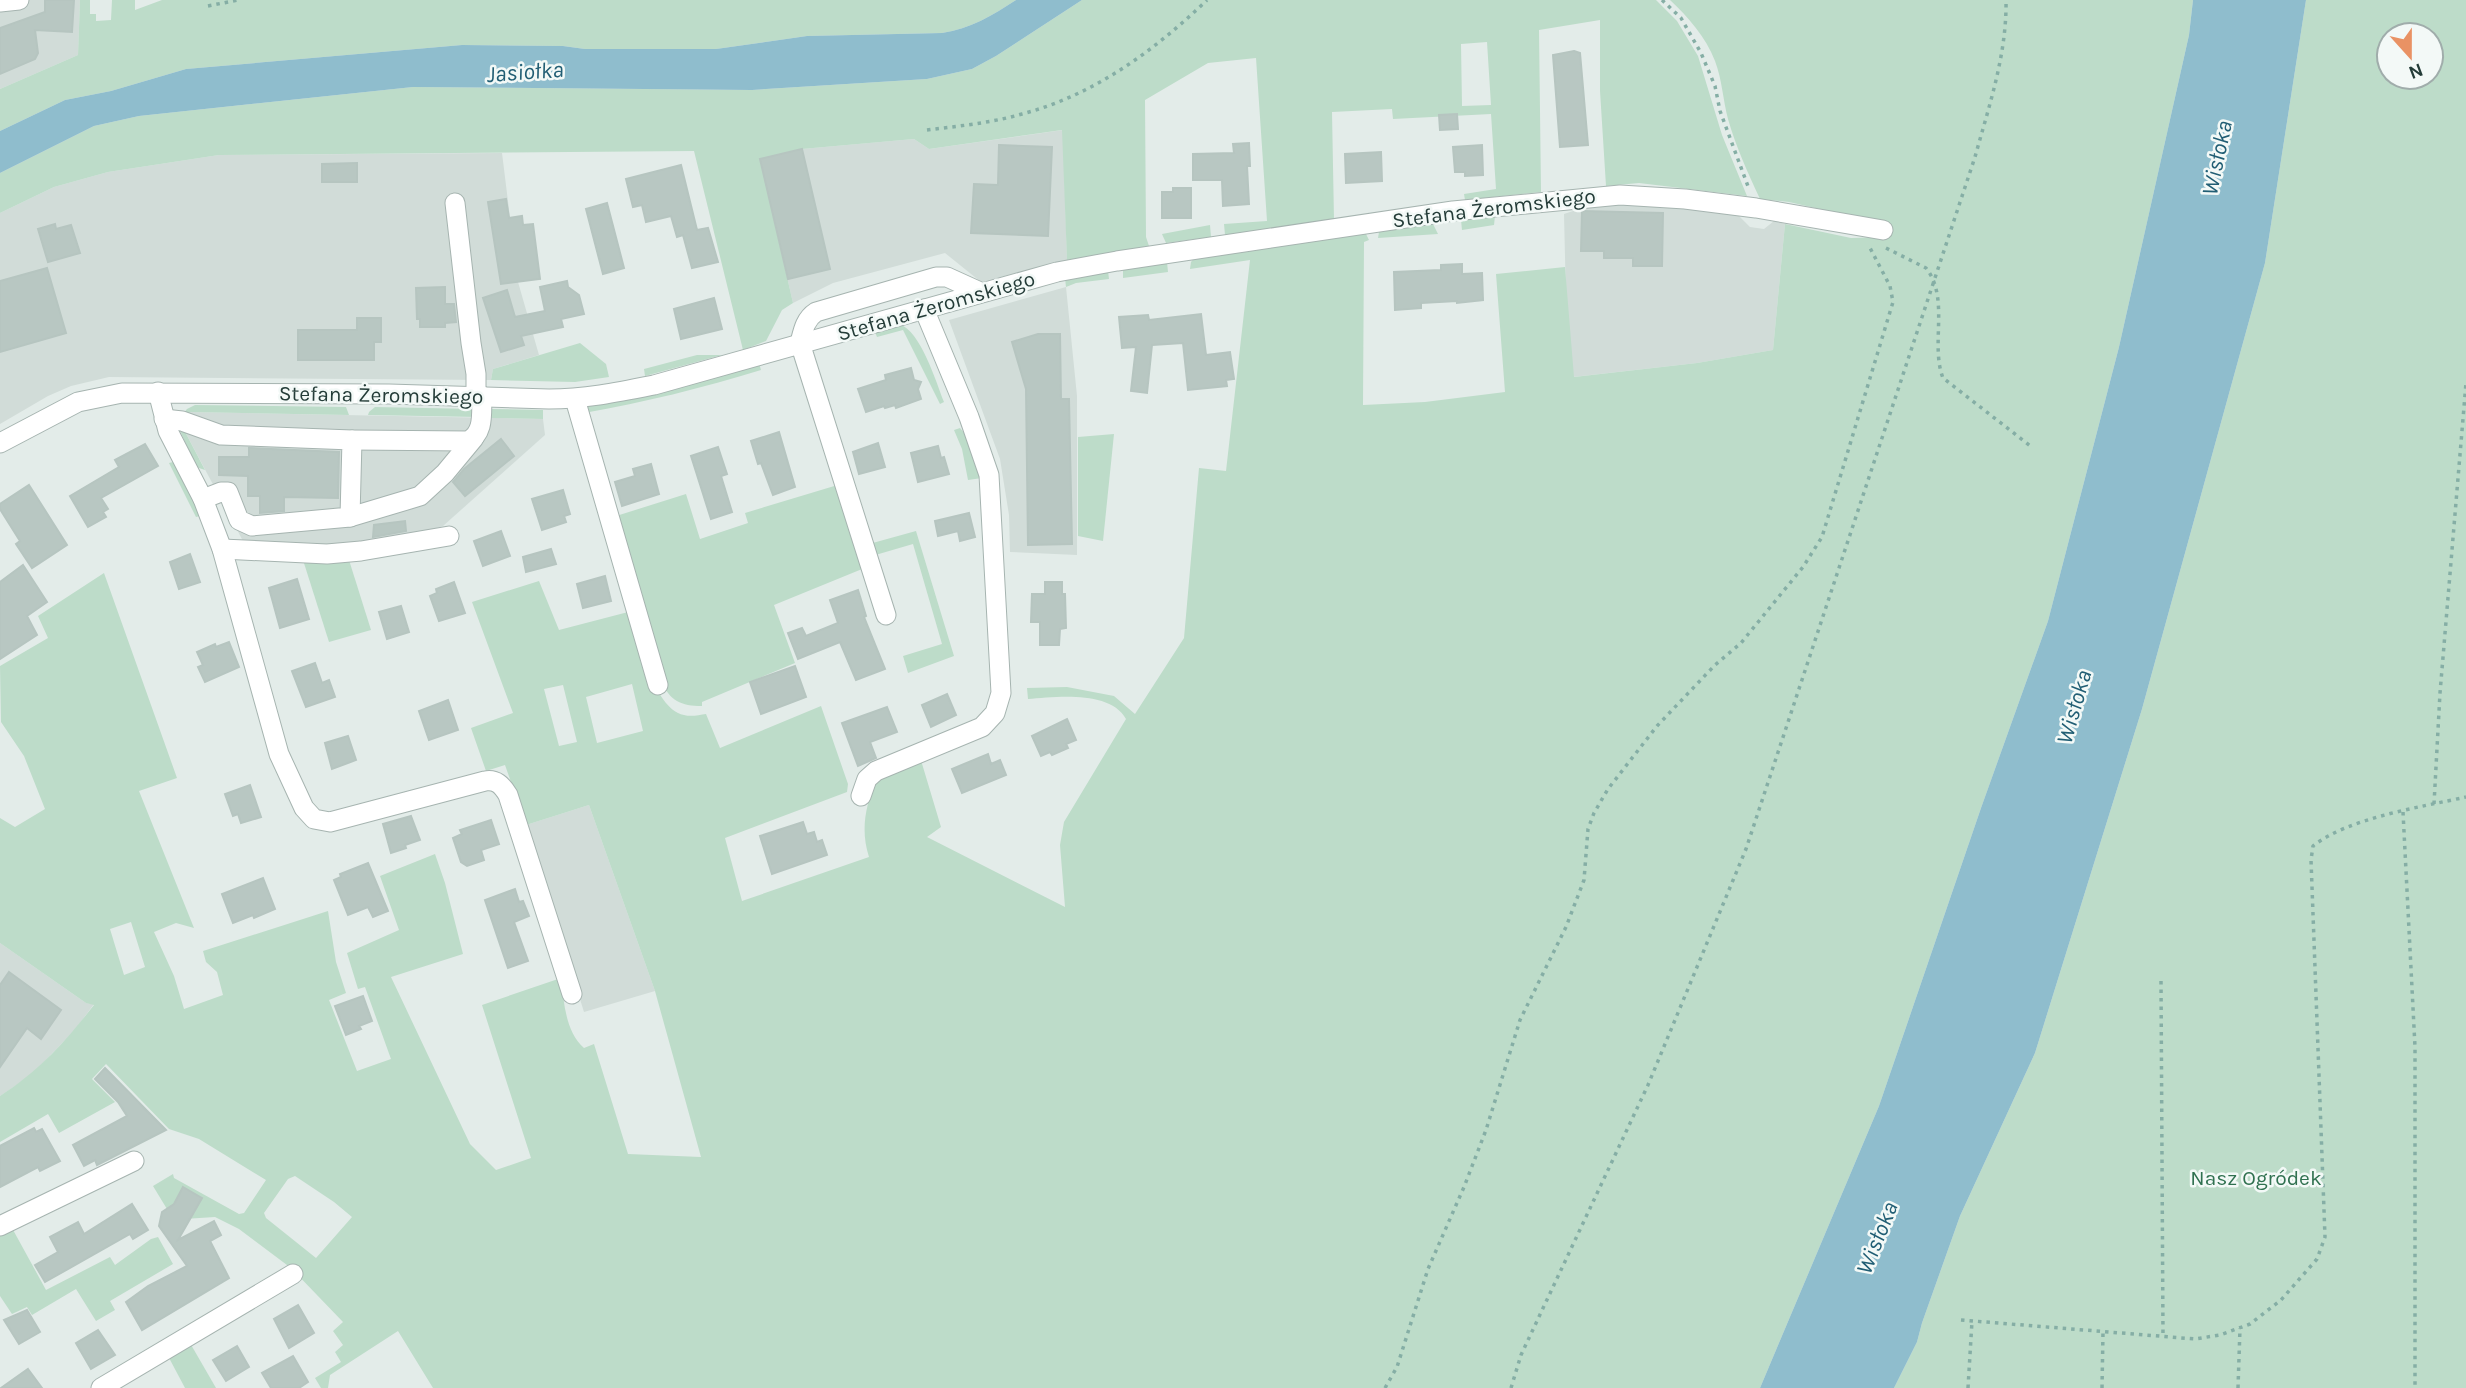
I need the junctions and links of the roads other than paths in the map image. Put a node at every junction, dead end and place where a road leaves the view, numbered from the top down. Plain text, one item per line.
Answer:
1 (19, 0) edge
2 (0, 2) edge
3 (455, 203) dead end
4 (1870, 227) road end
5 (981, 292) junction
6 (924, 309) junction
7 (800, 343) junction
8 (158, 392) junction
9 (479, 396) junction
10 (575, 399) junction
11 (164, 419) junction
12 (474, 438) junction
13 (352, 440) junction
14 (0, 443) edge
15 (203, 499) junction
16 (350, 517) junction
17 (449, 536) dead end
18 (222, 549) junction
19 (886, 615) dead end
20 (658, 685) dead end
21 (861, 796) dead end
22 (572, 994) dead end
23 (134, 1161) dead end
24 (0, 1226) edge
25 (293, 1274) dead end
26 (101, 1388) edge

1 - 2 street
3 - 9 street
4 - 5 street, Stefana Żeromskiego
5 - 6 street, Stefana Żeromskiego
5 - 7 street
6 - 7 street, Stefana Żeromskiego
6 - 21 street
7 - 10 street, Stefana Żeromskiego
7 - 19 street
8 - 9 street, Stefana Żeromskiego
8 - 11 street
8 - 14 street, Stefana Żeromskiego
9 - 10 street, Stefana Żeromskiego
9 - 12 street
10 - 20 street
11 - 13 street
11 - 15 street
12 - 13 street
12 - 16 street
13 - 16 street
15 - 16 street
15 - 18 street
17 - 18 street
18 - 22 street
23 - 24 street
25 - 26 street

